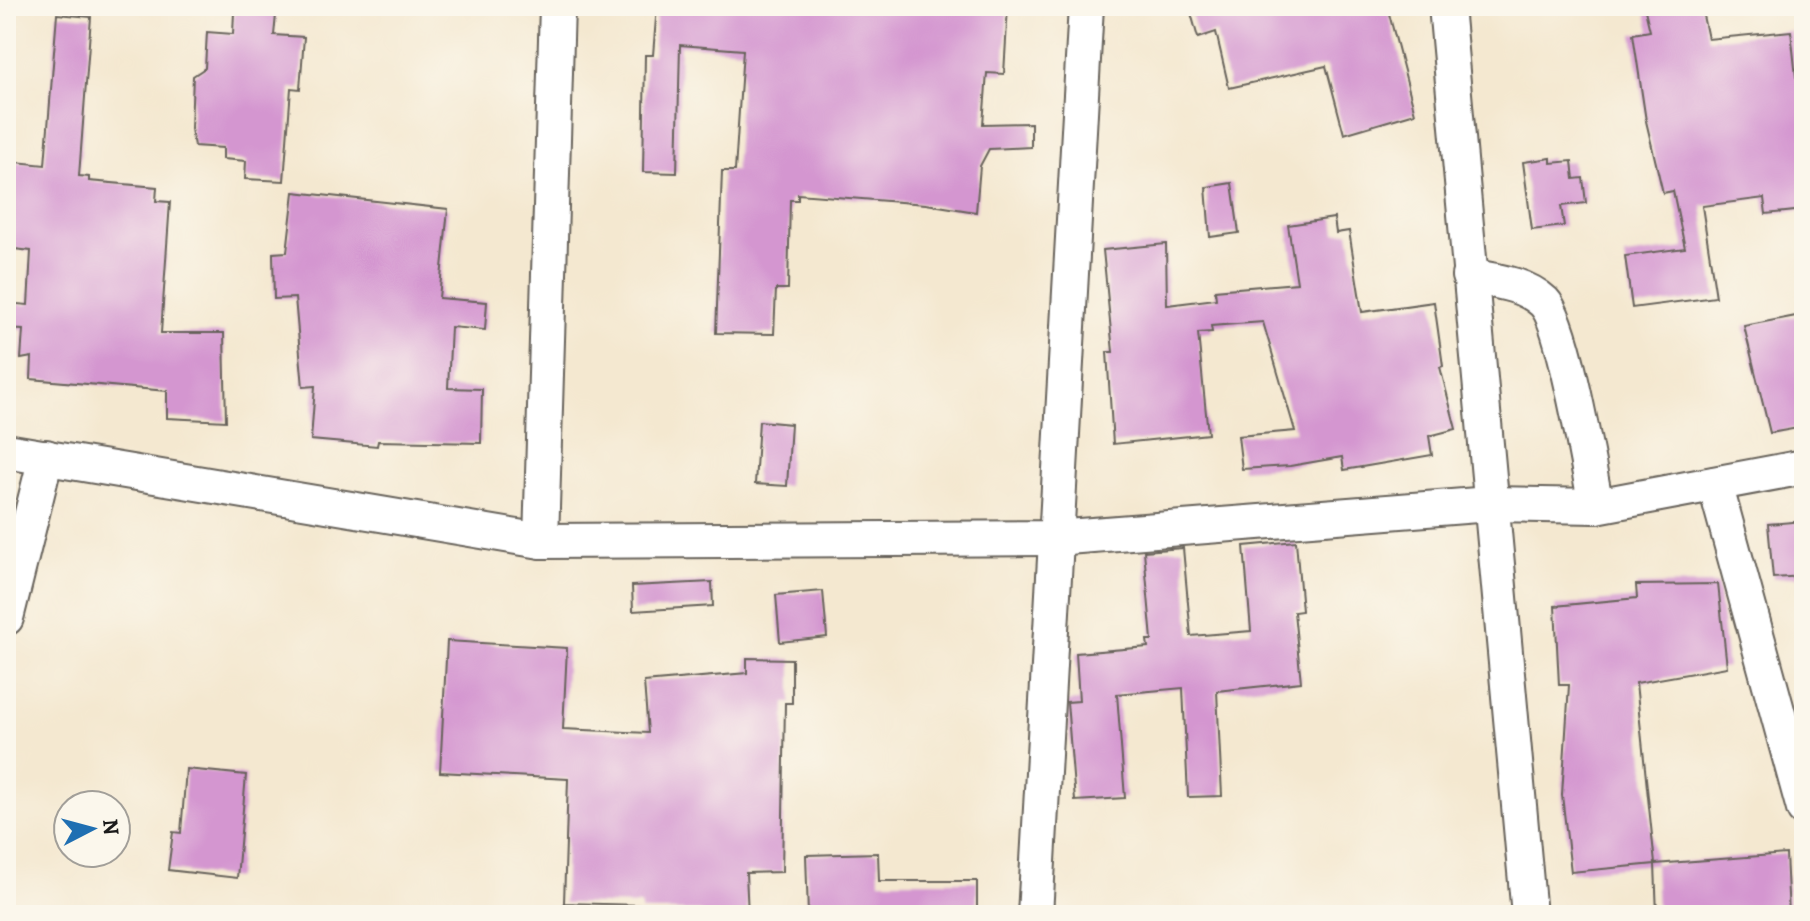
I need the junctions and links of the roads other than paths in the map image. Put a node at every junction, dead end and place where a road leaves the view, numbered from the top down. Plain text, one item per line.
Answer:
1 (557, 6) edge
2 (1086, 6) edge
3 (1446, 6) edge
4 (1469, 276) junction
5 (6, 451) edge
6 (46, 457) junction
7 (1804, 467) edge
8 (1715, 484) junction
9 (1490, 504) junction
10 (1596, 506) junction
11 (1054, 538) junction
12 (541, 541) junction
13 (6, 618) edge
14 (1804, 809) edge
15 (1035, 915) edge
16 (1529, 915) edge

1 - 12 street
2 - 11 street
3 - 4 street
4 - 9 street
4 - 10 street
5 - 6 street
6 - 12 street
6 - 13 street
7 - 8 street
8 - 10 street
8 - 14 street
9 - 10 street
9 - 11 street
9 - 16 street
11 - 12 street
11 - 15 street

